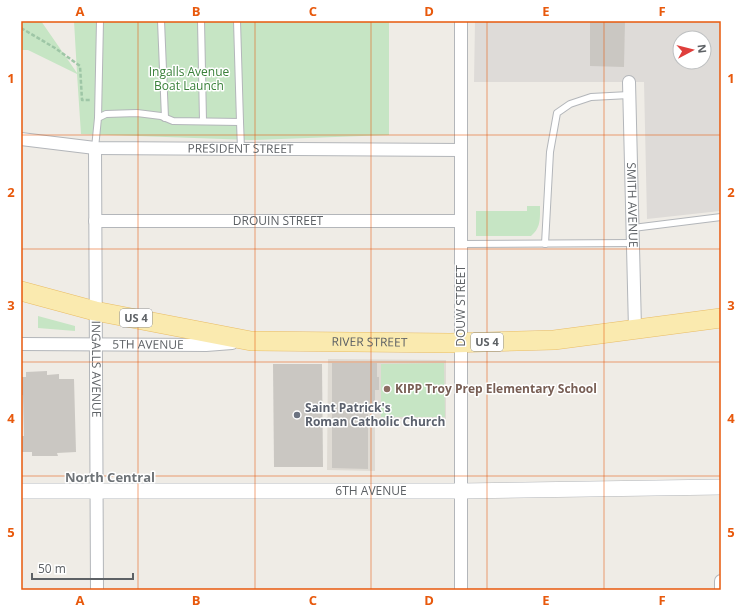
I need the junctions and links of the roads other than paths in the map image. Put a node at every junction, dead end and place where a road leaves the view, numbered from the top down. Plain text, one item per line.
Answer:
1 (100, 21) edge
2 (161, 21) edge
3 (201, 21) edge
4 (237, 21) edge
5 (461, 21) edge
6 (629, 82) dead end
7 (629, 95) junction
8 (98, 118) junction
9 (165, 118) junction
10 (203, 121) junction
11 (240, 122) junction
12 (21, 139) edge
13 (94, 148) junction
14 (241, 149) junction
15 (461, 150) junction
16 (721, 217) edge
17 (95, 221) junction
18 (461, 222) junction
19 (633, 228) junction
20 (633, 243) junction
21 (461, 244) junction
22 (545, 244) junction
23 (21, 291) edge
24 (96, 311) junction
25 (721, 318) edge
26 (635, 329) junction
27 (251, 341) junction
28 (461, 343) junction
29 (21, 344) edge
30 (96, 344) junction
31 (721, 487) edge
32 (96, 490) junction
33 (21, 491) edge
34 (461, 491) junction
35 (721, 581) edge
36 (97, 590) edge
37 (461, 590) edge
38 (721, 590) edge

1 - 8 lane
2 - 9 lane
3 - 10 lane
4 - 11 lane
5 - 15 street, DOUW STREET
6 - 7 street, SMITH AVENUE
7 - 19 street, SMITH AVENUE
7 - 22 lane
8 - 9 lane
8 - 13 lane
9 - 10 lane
10 - 11 lane
11 - 14 lane
12 - 13 street, PRESIDENT STREET
13 - 14 street, PRESIDENT STREET
13 - 17 street, INGALLS AVENUE
14 - 15 street, PRESIDENT STREET
15 - 18 street, DOUW STREET
16 - 19 lane
17 - 18 street, DROUIN STREET
17 - 24 street, INGALLS AVENUE
18 - 21 street, DOUW STREET
19 - 20 street, SMITH AVENUE
20 - 22 lane
20 - 26 street, SMITH AVENUE
21 - 22 lane
21 - 28 street, DOUW STREET
23 - 24 main road, RIVER STREET / US 4
24 - 27 main road, RIVER STREET / US 4
24 - 30 street, INGALLS AVENUE
25 - 26 main road, RIVER STREET / US 4
26 - 28 main road, RIVER STREET / US 4
27 - 28 main road, RIVER STREET / US 4
27 - 30 street, 5TH AVENUE
28 - 34 street, DOUW STREET
29 - 30 street, 5TH AVENUE
30 - 32 street, INGALLS AVENUE
31 - 34 street, 6TH AVENUE
32 - 33 street, 6TH AVENUE
32 - 34 street, 6TH AVENUE
32 - 36 street, INGALLS AVENUE
34 - 37 street, DOUW STREET
35 - 38 street

